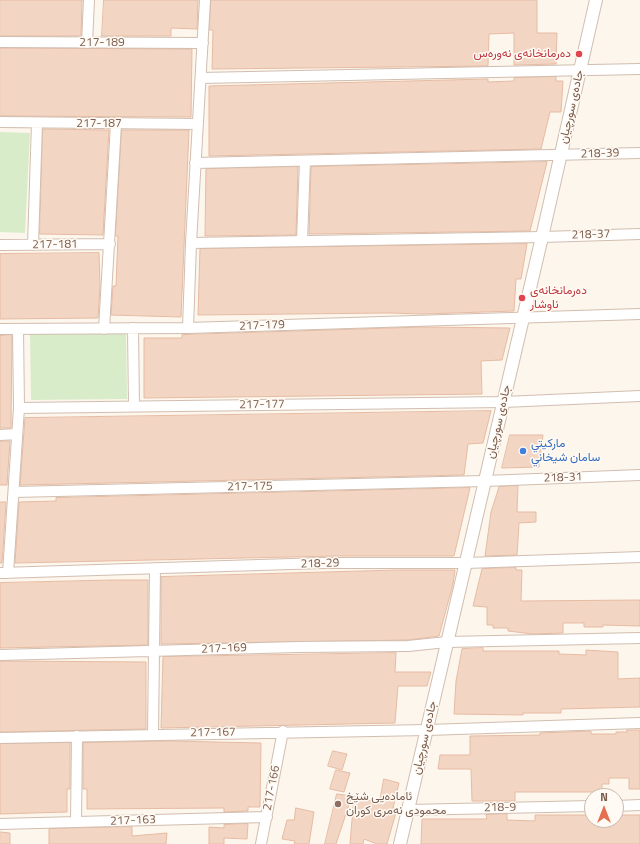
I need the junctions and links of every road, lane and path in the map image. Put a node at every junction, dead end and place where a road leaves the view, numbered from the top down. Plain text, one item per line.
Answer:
1 (89, 0) edge
2 (205, 0) edge
3 (596, 0) edge
4 (0, 42) edge
5 (87, 43) junction
6 (203, 44) junction
7 (640, 70) edge
8 (580, 72) junction
9 (201, 78) junction
10 (0, 122) edge
11 (37, 123) junction
12 (116, 124) junction
13 (198, 124) junction
14 (640, 153) edge
15 (561, 156) junction
16 (305, 161) junction
17 (195, 163) junction
18 (640, 234) edge
19 (542, 237) junction
20 (302, 241) junction
21 (191, 243) junction
22 (110, 244) junction
23 (0, 245) edge
24 (33, 245) junction
25 (640, 314) edge
26 (523, 318) junction
27 (104, 328) junction
28 (133, 328) junction
29 (188, 328) junction
30 (0, 329) edge
31 (18, 329) junction
32 (640, 396) edge
33 (504, 402) junction
34 (134, 406) junction
35 (19, 408) junction
36 (17, 434) junction
37 (0, 435) edge
38 (640, 475) edge
39 (485, 481) junction
40 (14, 492) junction
41 (640, 557) edge
42 (466, 563) junction
43 (155, 569) junction
44 (4, 573) edge
45 (640, 638) edge
46 (447, 642) junction
47 (153, 652) junction
48 (0, 656) edge
49 (640, 724) edge
50 (427, 730) junction
51 (283, 731) junction
52 (153, 734) junction
53 (77, 736) junction
54 (0, 738) edge
55 (640, 805) edge
56 (584, 806) edge
57 (624, 806) edge
58 (408, 810) junction
59 (266, 817) junction
60 (76, 822) junction
61 (0, 824) edge
62 (261, 844) edge
63 (400, 844) edge

1 - 5 street
2 - 6 street
3 - 8 street, جادەی سورچیان
4 - 5 street, 217-189
5 - 6 street, 217-189
6 - 9 street
7 - 8 street
8 - 9 street
8 - 15 street, جادەی سورچیان
9 - 13 street
10 - 11 street, 217-187
11 - 12 street, 217-187
11 - 24 street
12 - 13 street, 217-187
12 - 22 street
13 - 17 street
14 - 15 street, 218-39
15 - 16 street, 218-39
15 - 19 street, جادەی سورچیان
16 - 17 street, 218-39
16 - 20 street
17 - 21 street
18 - 19 street, 218-37
19 - 20 street, 218-37
19 - 26 street, جادەی سورچیان
20 - 21 street, 218-37
21 - 29 street
22 - 24 street, 217-181
22 - 27 street
23 - 24 street, 217-181
25 - 26 street, 217-179
26 - 29 street, 217-179
26 - 33 street, جادەی سورچیان
27 - 28 street, 217-179
27 - 31 street, 217-179
28 - 29 street, 217-179
28 - 34 street
30 - 31 street, 217-179
31 - 35 street
32 - 33 street, 217-177
33 - 34 street, 217-177
33 - 39 street, جادەی سورچیان
34 - 35 street, 217-177
35 - 36 street
36 - 37 street
36 - 40 street
38 - 39 street, 218-31
39 - 40 street, 217-175
39 - 42 street, جادەی سورچیان
40 - 44 street
41 - 42 street, 218-29
42 - 43 street, 218-29
42 - 46 street, جادەی سورچیان
43 - 44 street, 218-29
43 - 47 street
45 - 46 street, 217-169
46 - 47 street, 217-169
46 - 50 street, جادەی سورچیان
47 - 48 street, 217-169
47 - 52 street
49 - 50 street, 217-167
50 - 51 street, 217-167
50 - 58 street, جادەی سورچیان
51 - 52 street, 217-167
51 - 59 street, 217-166
52 - 53 street, 217-167
53 - 54 street, 217-167
53 - 60 street
55 - 57 street
56 - 58 street, 218-9
58 - 63 street, جادەی سورچیان
59 - 60 street, 217-163
59 - 62 street, 217-166
60 - 61 street, 217-163

